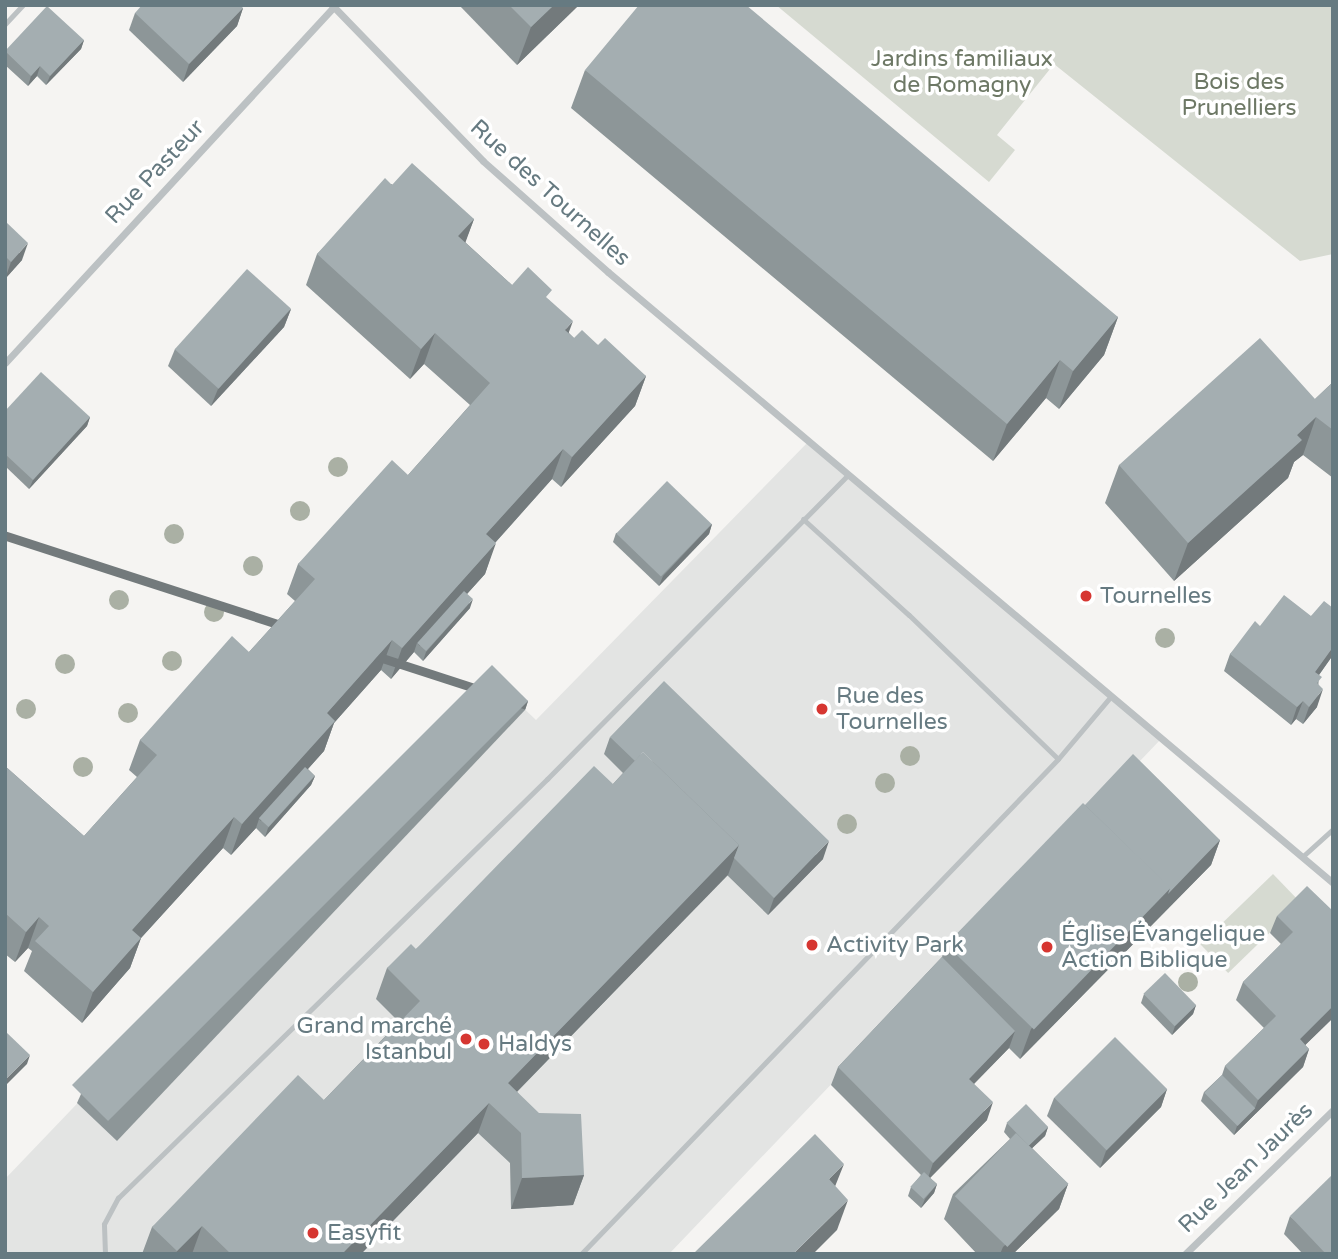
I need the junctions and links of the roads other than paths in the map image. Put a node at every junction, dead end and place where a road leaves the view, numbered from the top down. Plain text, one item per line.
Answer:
1 (23, 5) edge
2 (332, 6) edge
3 (5, 24) edge
4 (5, 363) edge
5 (848, 475) junction
6 (803, 519) junction
7 (1111, 696) junction
8 (1058, 759) junction
9 (1333, 830) edge
10 (1302, 857) junction
11 (1333, 883) edge
12 (1333, 1110) edge
13 (106, 1254) edge
14 (581, 1254) edge
15 (1185, 1254) edge

1 - 3 lane
2 - 4 street, Rue Pasteur
2 - 5 street, Rue des Tournelles
5 - 6 lane
5 - 7 street, Rue des Tournelles
6 - 8 lane
6 - 13 lane
7 - 8 lane
7 - 10 street, Rue des Tournelles
8 - 14 lane
9 - 10 lane
10 - 11 street, Rue des Tournelles
12 - 15 street, Rue Jean Jaurès

